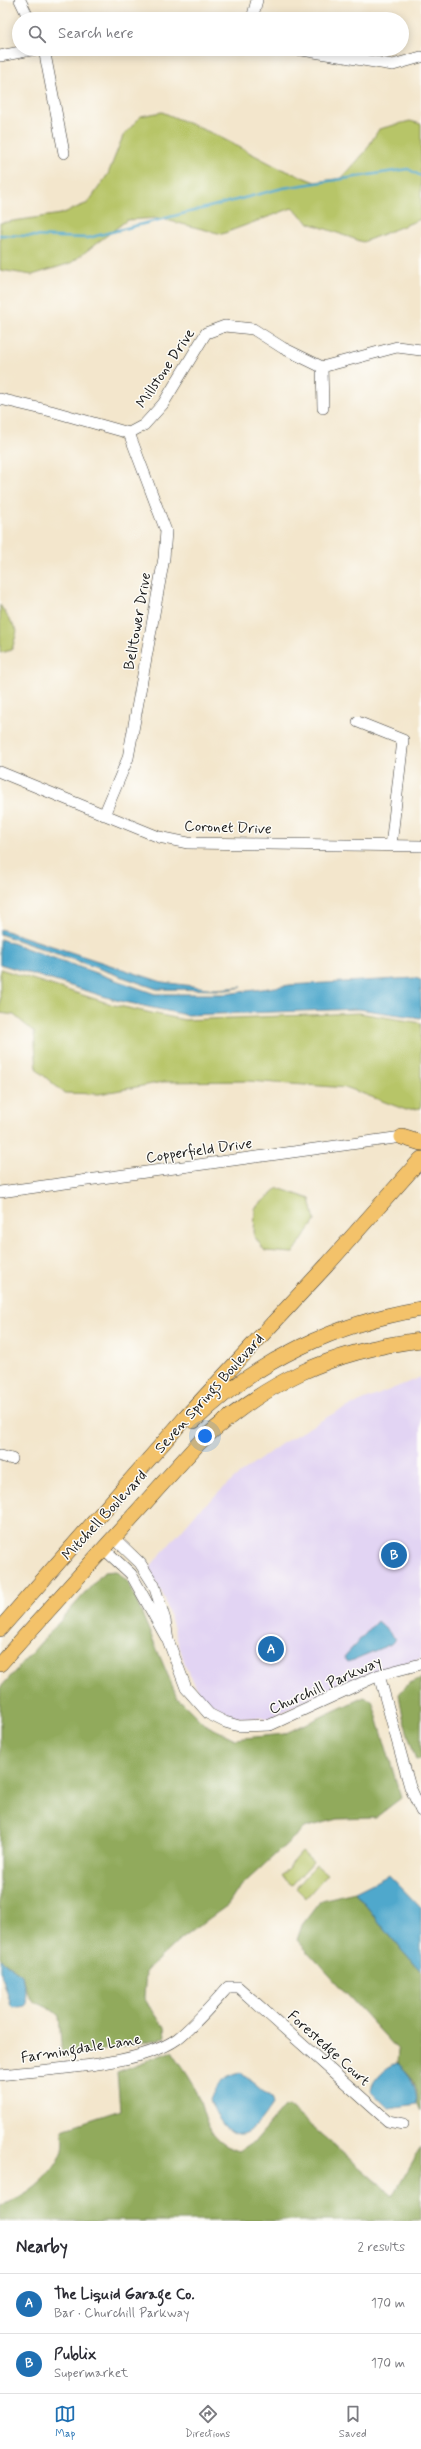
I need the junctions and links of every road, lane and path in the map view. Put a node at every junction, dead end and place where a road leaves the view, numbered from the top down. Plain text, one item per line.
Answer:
1 (20, 0) edge
2 (257, 0) edge
3 (26, 12) edge
4 (254, 12) edge
5 (12, 54) edge
6 (0, 56) edge
7 (45, 56) edge
8 (338, 56) edge
9 (421, 57) edge
10 (64, 153) dead end
11 (421, 350) edge
12 (322, 367) junction
13 (0, 399) edge
14 (323, 408) dead end
15 (129, 433) junction
16 (358, 722) dead end
17 (0, 772) edge
18 (104, 815) junction
19 (391, 846) junction
20 (421, 846) edge
21 (421, 1134) edge
22 (402, 1137) junction
23 (421, 1143) edge
24 (421, 1159) edge
25 (0, 1192) edge
26 (421, 1309) edge
27 (421, 1340) edge
28 (0, 1456) edge
29 (12, 1459) dead end
30 (109, 1544) junction
31 (53, 1570) junction
32 (0, 1630) edge
33 (0, 1664) edge
34 (421, 1664) edge
35 (379, 1675) junction
36 (421, 1811) edge
37 (238, 1987) joint
38 (0, 2075) edge
39 (403, 2124) dead end

1 - 3 street
2 - 4 street
5 - 6 street
7 - 10 street
8 - 9 street
11 - 12 street
12 - 14 street
12 - 15 street, Millstone Drive
13 - 15 street
15 - 18 street, Belltower Drive
16 - 19 street
17 - 18 street, Coronet Drive
18 - 19 street, Coronet Drive
19 - 20 street, Coronet Drive
21 - 22 main road
22 - 23 main road
22 - 25 street, Copperfield Drive
24 - 31 main road, Seven Springs Boulevard
26 - 31 main road, Mitchell Boulevard
27 - 30 main road, Seven Springs Boulevard
28 - 29 street
30 - 33 main road, Seven Springs Boulevard
30 - 35 street, Churchill Parkway
31 - 32 main road, Seven Springs Boulevard
34 - 35 street, Churchill Parkway
35 - 36 street
37 - 38 street, Farmingdale Lane
37 - 39 street, Forestedge Court

